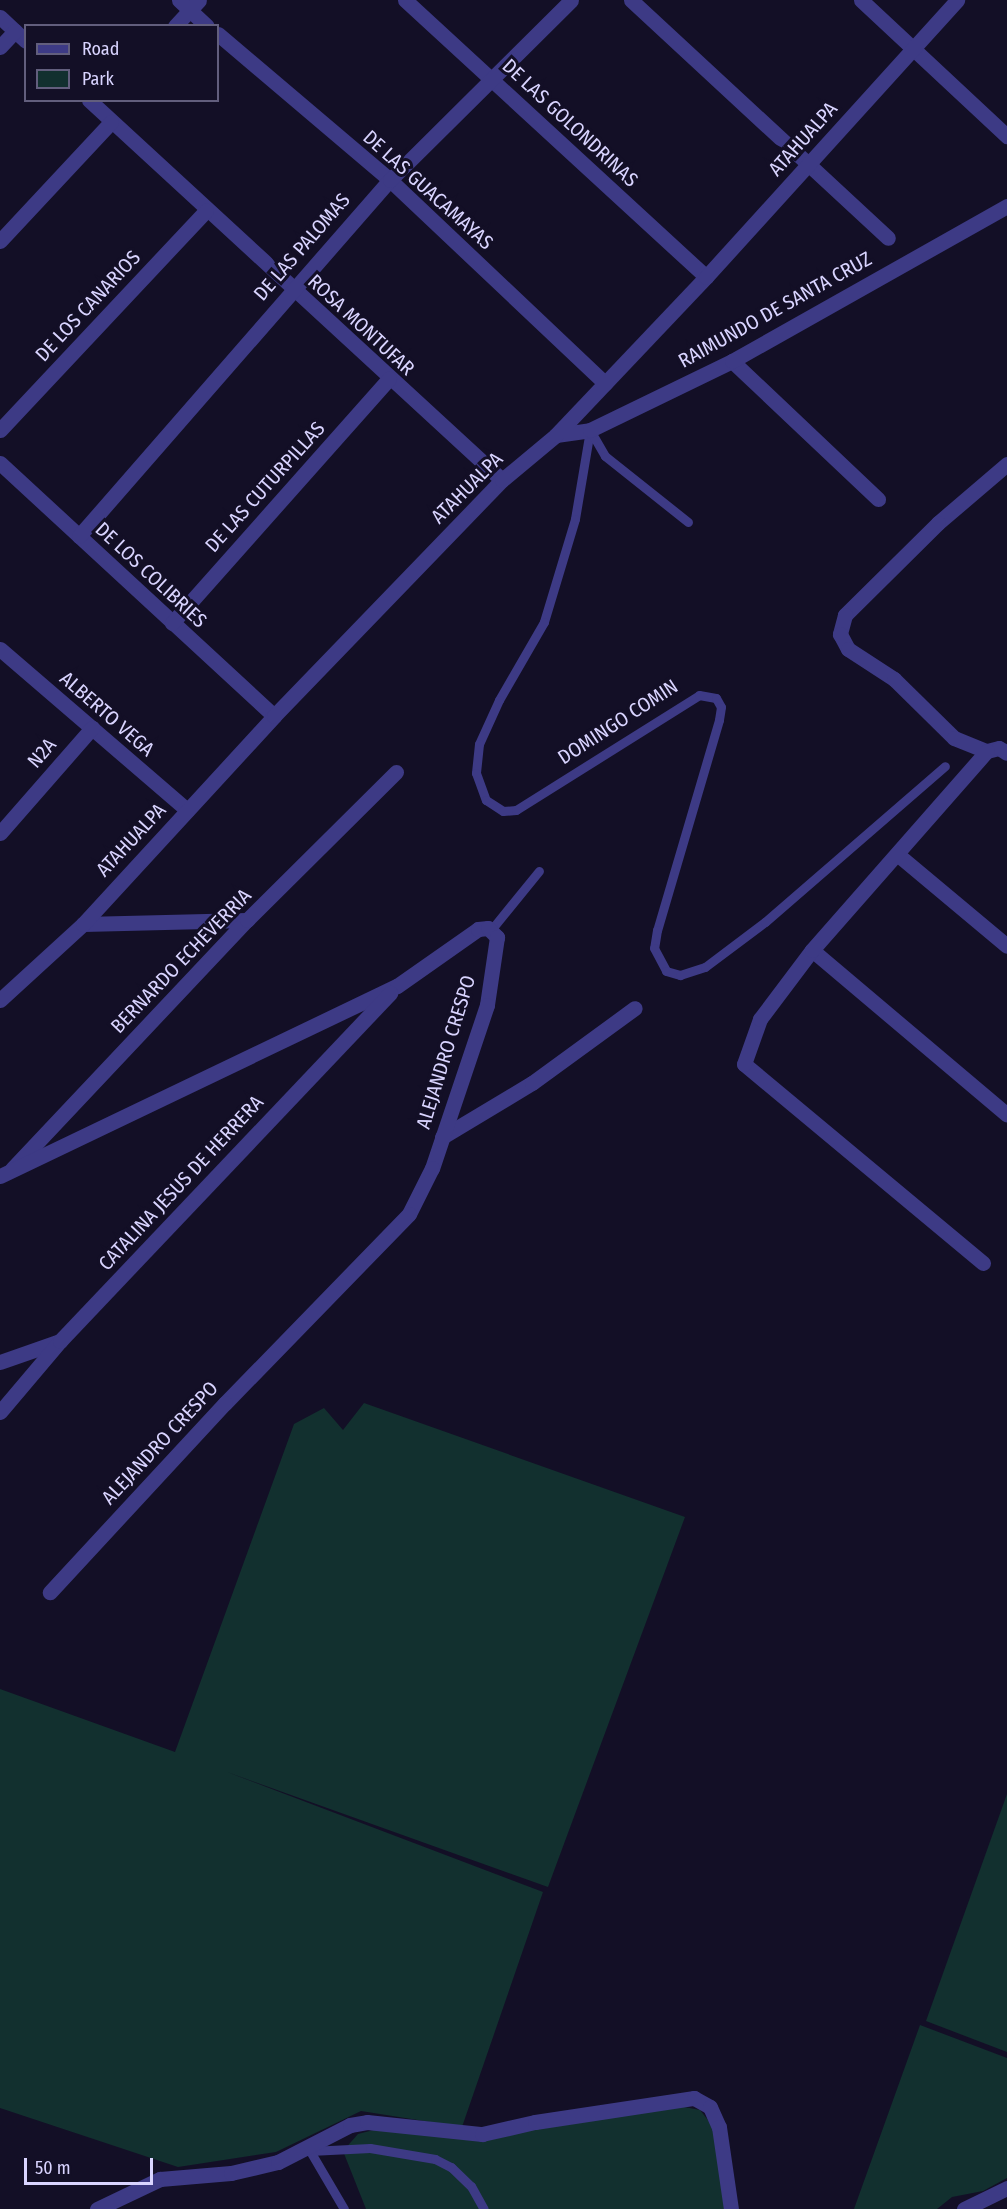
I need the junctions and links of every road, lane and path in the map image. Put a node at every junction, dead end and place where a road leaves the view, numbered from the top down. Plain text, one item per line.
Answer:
1 (405, 0) edge
2 (571, 0) edge
3 (631, 0) edge
4 (861, 0) edge
5 (957, 0) edge
6 (189, 3) edge
7 (0, 17) edge
8 (176, 24) edge
9 (205, 24) edge
10 (219, 35) edge
11 (20, 36) edge
12 (0, 46) edge
13 (914, 48) junction
14 (490, 79) junction
15 (96, 103) edge
16 (111, 122) junction
17 (1007, 136) edge
18 (810, 164) junction
19 (390, 180) junction
20 (1007, 206) edge
21 (207, 212) junction
22 (888, 238) dead end
23 (0, 241) edge
24 (706, 277) junction
25 (292, 289) junction
26 (732, 361) junction
27 (389, 379) junction
28 (605, 383) junction
29 (0, 430) edge
30 (590, 430) junction
31 (556, 435) junction
32 (0, 464) edge
33 (1007, 464) edge
34 (502, 480) junction
35 (878, 499) dead end
36 (688, 522) dead end
37 (79, 536) junction
38 (172, 623) junction
39 (2, 653) edge
40 (274, 716) junction
41 (92, 728) junction
42 (987, 752) junction
43 (1007, 753) edge
44 (945, 766) dead end
45 (396, 772) dead end
46 (187, 810) junction
47 (0, 833) edge
48 (897, 854) junction
49 (539, 871) dead end
50 (248, 920) junction
51 (83, 924) junction
52 (491, 930) junction
53 (1007, 946) edge
54 (812, 950) junction
55 (397, 986) junction
56 (0, 1000) edge
57 (635, 1008) dead end
58 (1007, 1115) edge
59 (442, 1137) junction
60 (2, 1178) edge
61 (983, 1263) dead end
62 (60, 1341) junction
63 (0, 1362) edge
64 (0, 1412) edge
65 (50, 1592) dead end
66 (313, 2147) junction
67 (1007, 2188) edge
68 (97, 2209) edge
69 (344, 2209) edge
70 (484, 2209) edge
71 (731, 2209) edge
72 (964, 2209) edge

1 - 14 street, DE LAS GOLONDRINAS
2 - 14 street, DE LAS PALOMAS
3 - 18 street
4 - 13 street
5 - 13 street, ATAHUALPA
6 - 8 street
6 - 9 street
7 - 11 street
10 - 19 street, DE LAS GUACAMAYAS
11 - 12 street
13 - 17 street
13 - 18 street, ATAHUALPA
14 - 19 street, DE LAS PALOMAS
14 - 24 street, DE LAS GOLONDRINAS
15 - 16 street, ROSA MONTUFAR
16 - 21 street, ROSA MONTUFAR
16 - 23 street
18 - 22 street
18 - 24 street, ATAHUALPA
19 - 25 street, DE LAS PALOMAS
19 - 28 street, DE LAS GUACAMAYAS
20 - 26 street, RAIMUNDO DE SANTA CRUZ
21 - 25 street, ROSA MONTUFAR
21 - 29 street, DE LOS CANARIOS
24 - 28 street, ATAHUALPA
25 - 27 street, ROSA MONTUFAR
25 - 37 street, DE LAS PALOMAS
26 - 30 street, RAIMUNDO DE SANTA CRUZ
26 - 35 street
27 - 34 street, ROSA MONTUFAR
27 - 38 street, DE LAS CUTURPILLAS
28 - 31 street, ATAHUALPA
30 - 31 street, RAIMUNDO DE SANTA CRUZ
30 - 36 lane
30 - 44 lane, DOMINGO COMIN
31 - 34 street, ATAHUALPA
32 - 37 street, DE LOS COLIBRIES
33 - 42 street
34 - 40 street, ATAHUALPA
37 - 38 street, DE LOS COLIBRIES
38 - 40 street, DE LOS COLIBRIES
39 - 41 street, ALBERTO VEGA
40 - 46 street, ATAHUALPA
41 - 46 street, ALBERTO VEGA
41 - 47 street, N2A
42 - 43 street
42 - 48 street
45 - 50 street, BERNARDO ECHEVERRIA
46 - 51 street, ATAHUALPA
48 - 53 street
48 - 54 street
49 - 52 lane
50 - 51 street
50 - 60 street, BERNARDO ECHEVERRIA
51 - 56 street, ATAHUALPA
52 - 55 street, ALEJANDRO CRESPO
52 - 59 street, ALEJANDRO CRESPO
54 - 58 street
54 - 61 street
55 - 60 street, ALEJANDRO CRESPO
55 - 62 street, CATALINA JESUS DE HERRERA
57 - 59 street
59 - 65 street, ALEJANDRO CRESPO
62 - 63 street
62 - 64 street, CATALINA JESUS DE HERRERA
66 - 68 street
66 - 69 lane
66 - 70 lane
66 - 71 street
67 - 72 street

